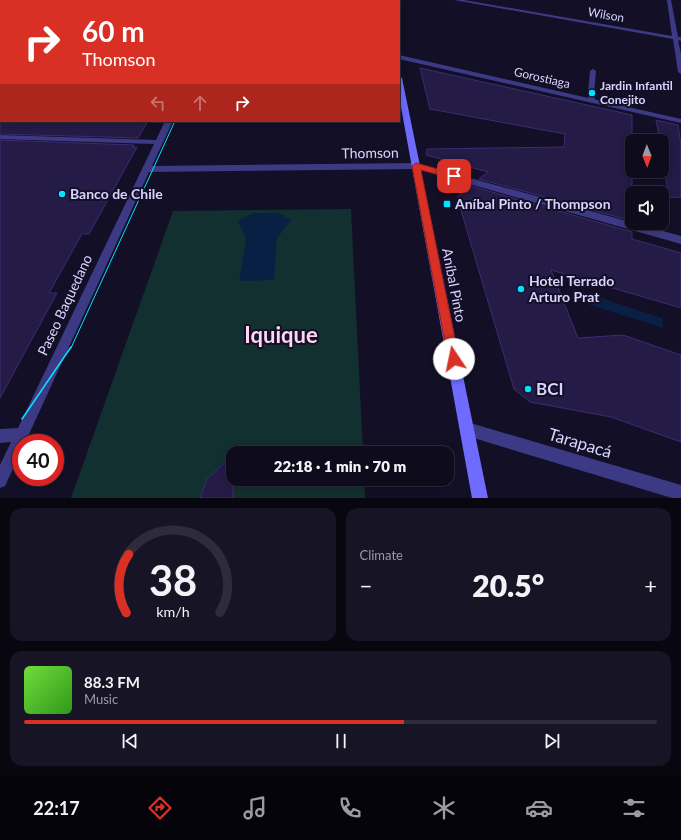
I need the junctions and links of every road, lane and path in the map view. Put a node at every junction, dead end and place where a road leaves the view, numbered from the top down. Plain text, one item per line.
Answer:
1 (456, 0) edge
2 (669, 0) edge
3 (678, 38) edge
4 (400, 57) edge
5 (593, 70) dead end
6 (681, 72) edge
7 (400, 83) edge
8 (592, 101) junction
9 (681, 121) edge
10 (169, 122) edge
11 (0, 137) edge
12 (159, 142) junction
13 (416, 166) junction
14 (146, 168) junction
15 (681, 240) edge
16 (467, 429) junction
17 (21, 434) edge
18 (12, 435) edge
19 (0, 436) edge
20 (12, 455) edge
21 (0, 481) edge
22 (681, 493) edge
23 (480, 498) edge

1 - 3 street, Wilson
2 - 3 street
3 - 6 street
4 - 8 street, Gorostiaga
5 - 8 street
7 - 13 street, Aníbal Pinto
8 - 9 street, Gorostiaga
10 - 12 street, Paseo Baquedano
11 - 12 street
12 - 14 street, Paseo Baquedano
13 - 14 street, Thomson
13 - 15 street, Thomson
13 - 16 street, Aníbal Pinto
14 - 17 street, Paseo Baquedano
16 - 22 street, Tarapacá
16 - 23 street, Aníbal Pinto
18 - 19 street
20 - 21 street, Paseo Baquedano

